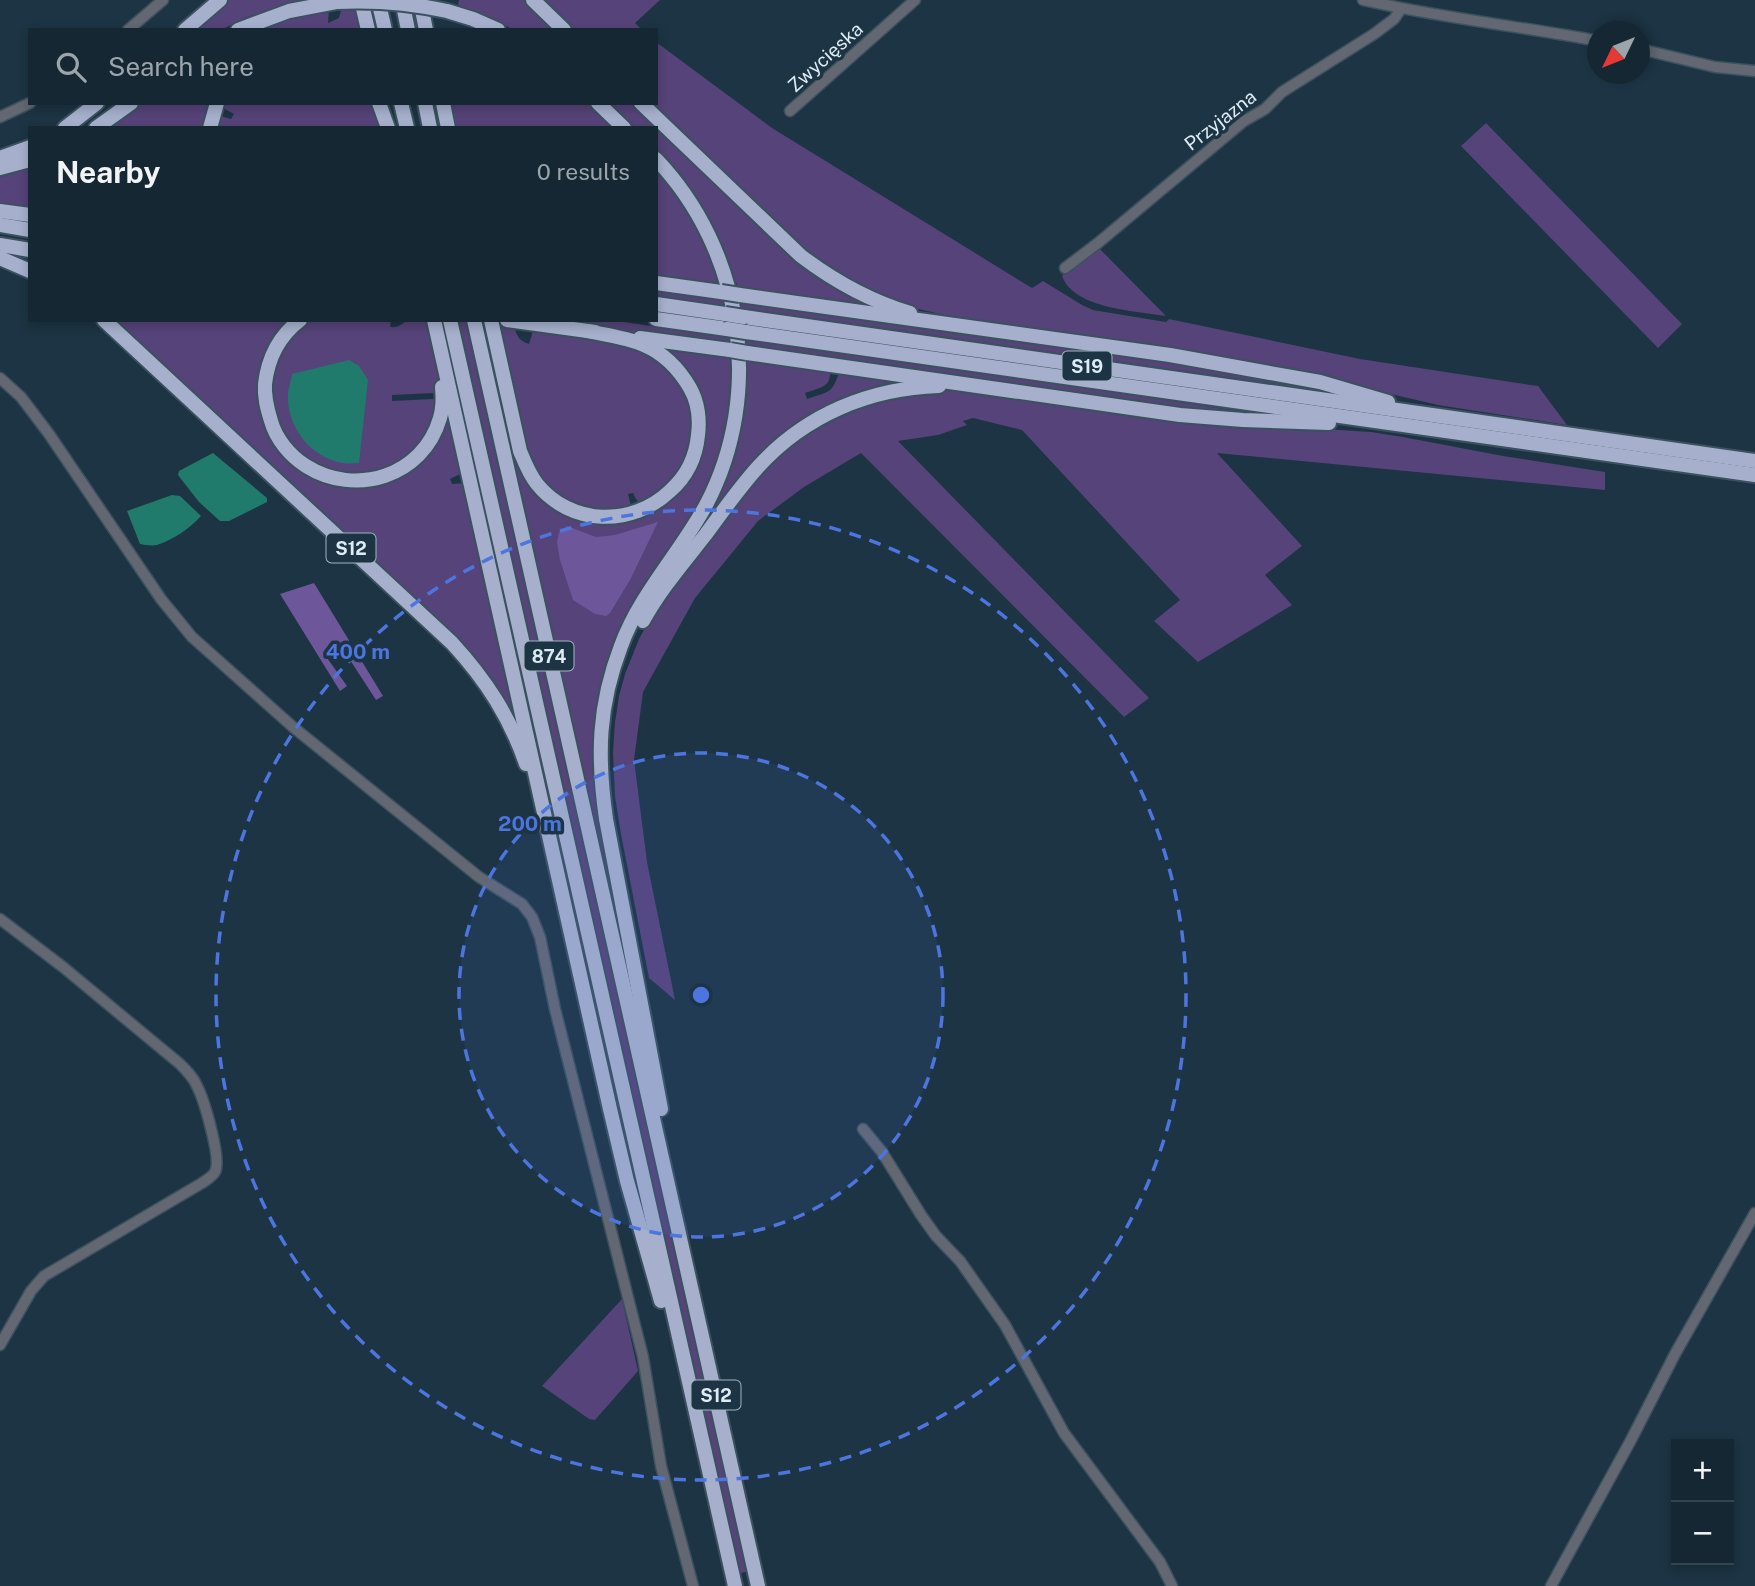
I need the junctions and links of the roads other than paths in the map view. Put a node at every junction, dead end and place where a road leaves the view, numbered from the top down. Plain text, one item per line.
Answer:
1 (163, 0) edge
2 (220, 0) edge
3 (361, 0) edge
4 (378, 0) edge
5 (402, 0) edge
6 (420, 0) edge
7 (533, 0) edge
8 (915, 0) edge
9 (1363, 0) edge
10 (1401, 9) junction
11 (130, 28) edge
12 (187, 28) edge
13 (243, 28) edge
14 (368, 28) edge
15 (385, 28) edge
16 (408, 28) edge
17 (426, 28) edge
18 (493, 28) edge
19 (562, 28) edge
20 (1587, 39) edge
21 (1650, 51) edge
22 (1755, 71) edge
23 (28, 104) edge
24 (94, 105) edge
25 (128, 105) edge
26 (216, 105) edge
27 (380, 105) edge
28 (385, 105) edge
29 (401, 105) edge
30 (425, 105) edge
31 (443, 105) edge
32 (600, 105) edge
33 (643, 105) edge
34 (790, 111) dead end
35 (0, 117) edge
36 (68, 126) edge
37 (99, 126) edge
38 (211, 126) edge
39 (389, 126) edge
40 (390, 126) edge
41 (407, 126) edge
42 (430, 126) edge
43 (448, 126) edge
44 (622, 126) edge
45 (28, 148) edge
46 (0, 158) edge
47 (28, 161) edge
48 (658, 161) edge
49 (0, 168) edge
50 (0, 211) edge
51 (28, 215) edge
52 (0, 225) edge
53 (28, 230) edge
54 (0, 245) edge
55 (28, 250) edge
56 (0, 258) edge
57 (1065, 268) dead end
58 (28, 270) edge
59 (658, 283) edge
60 (658, 305) edge
61 (658, 319) edge
62 (106, 322) edge
63 (298, 322) edge
64 (434, 322) edge
65 (450, 322) edge
66 (474, 322) edge
67 (491, 322) edge
68 (520, 322) edge
69 (726, 322) junction
70 (745, 324) junction
71 (963, 325) junction
72 (587, 331) junction
73 (440, 347) junction
74 (0, 378) edge
75 (993, 387) junction
76 (1429, 415) junction
77 (1394, 424) junction
78 (1755, 461) edge
79 (1755, 475) edge
80 (603, 716) junction
81 (544, 814) junction
82 (0, 919) edge
83 (863, 1129) dead end
84 (673, 1204) junction
85 (1755, 1213) edge
86 (0, 1345) edge
87 (688, 1382) junction
88 (693, 1586) edge
89 (735, 1586) edge
90 (758, 1586) edge
91 (1172, 1586) edge
92 (1551, 1586) edge

1 - 11 street
2 - 12 highway
3 - 14 highway
4 - 15 highway
5 - 16 highway
6 - 17 highway
7 - 19 highway
8 - 34 street, Zwycięska
9 - 10 street
10 - 20 street
10 - 57 street, Przyjazna
13 - 18 highway, bridge
21 - 22 street
23 - 35 street
24 - 36 highway
25 - 37 highway
26 - 38 highway
27 - 39 highway
28 - 40 highway
29 - 41 highway
30 - 42 highway
31 - 43 highway
32 - 44 highway
33 - 71 highway
45 - 46 highway
47 - 49 highway
48 - 80 highway
50 - 51 highway
52 - 53 highway
54 - 55 highway
56 - 58 highway
59 - 71 highway, bridge
60 - 69 highway, S19
61 - 69 highway, S19
62 - 81 highway, S12
63 - 73 highway
64 - 73 highway
65 - 87 highway, 874
66 - 84 highway, 874
67 - 72 highway
68 - 72 highway
69 - 70 highway, S19, bridge
70 - 76 highway, S19
70 - 77 highway, S19
71 - 76 highway
72 - 75 highway, bridge
73 - 81 highway
74 - 88 street
75 - 77 highway
75 - 80 highway
76 - 78 highway, S19
77 - 79 highway, S19
80 - 84 highway
81 - 87 highway, S12
82 - 86 street
83 - 91 street
84 - 90 highway, S12
85 - 92 street
87 - 89 highway, S12

